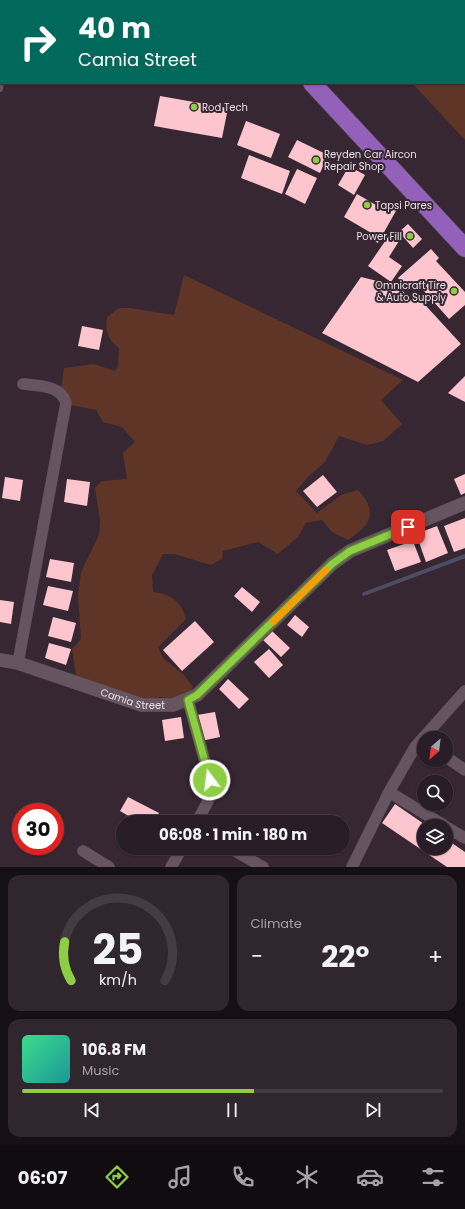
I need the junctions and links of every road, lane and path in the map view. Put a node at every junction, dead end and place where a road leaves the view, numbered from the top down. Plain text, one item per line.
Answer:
1 (313, 84) edge
2 (465, 248) edge
3 (23, 384) dead end
4 (465, 503) edge
5 (0, 660) edge
6 (18, 663) junction
7 (465, 691) edge
8 (188, 700) junction
9 (431, 731) edge
10 (417, 749) edge
11 (453, 762) edge
12 (465, 770) edge
13 (389, 792) junction
14 (201, 815) edge
15 (433, 819) edge
16 (453, 831) edge
17 (465, 838) edge
18 (83, 851) dead end
19 (178, 855) edge
20 (242, 855) edge
21 (109, 867) edge
22 (171, 867) edge
23 (263, 867) edge
24 (352, 867) edge

1 - 2 highway
3 - 6 street
4 - 8 street, Camia Street
5 - 6 street, Camia Street
6 - 8 street, Camia Street
7 - 9 street
8 - 14 street
10 - 13 street
11 - 12 street
13 - 15 street
13 - 24 street
16 - 17 street
18 - 21 street
19 - 22 street
20 - 23 street

